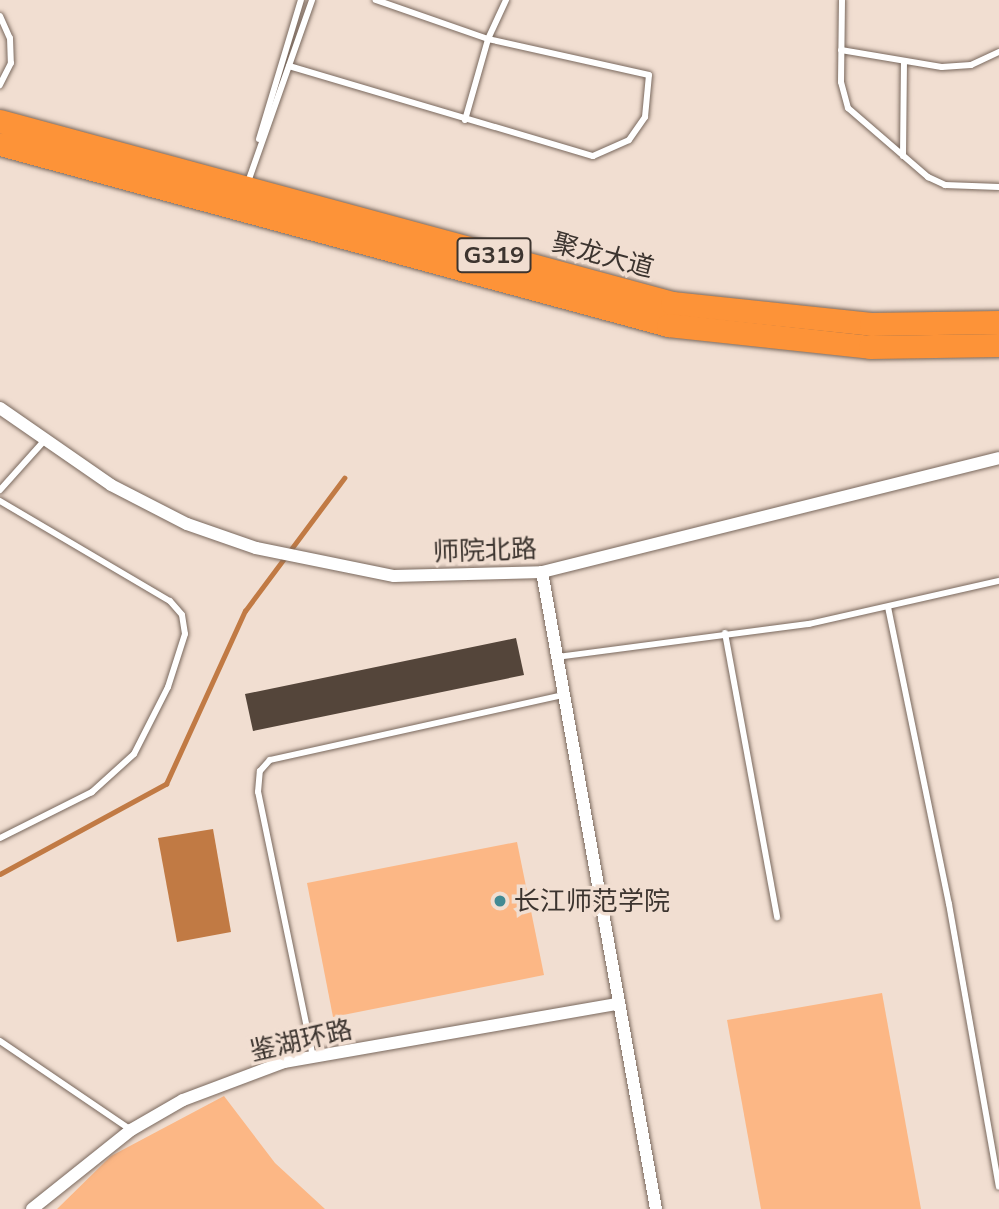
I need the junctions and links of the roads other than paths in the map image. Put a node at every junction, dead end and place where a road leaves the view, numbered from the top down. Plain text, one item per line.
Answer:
1 (301, 0) edge
2 (312, 0) edge
3 (376, 0) edge
4 (506, 0) edge
5 (842, 0) edge
6 (0, 16) edge
7 (488, 39) junction
8 (841, 50) junction
9 (999, 52) edge
10 (904, 61) junction
11 (289, 65) junction
12 (0, 85) edge
13 (465, 120) junction
14 (0, 121) edge
15 (0, 144) edge
16 (904, 156) junction
17 (246, 187) junction
18 (999, 187) edge
19 (999, 322) edge
20 (999, 345) edge
21 (0, 408) edge
22 (44, 441) junction
23 (999, 458) edge
24 (0, 490) edge
25 (0, 502) edge
26 (542, 572) junction
27 (999, 581) edge
28 (888, 607) junction
29 (726, 633) junction
30 (557, 657) junction
31 (563, 695) junction
32 (0, 838) edge
33 (777, 917) dead end
34 (617, 1004) junction
35 (0, 1041) edge
36 (313, 1057) junction
37 (131, 1130) junction
38 (999, 1187) edge
39 (32, 1209) edge
40 (656, 1209) edge

1 - 17 lane
2 - 11 lane
3 - 7 lane
4 - 7 lane
5 - 8 lane
6 - 12 lane
7 - 13 lane
7 - 13 lane
8 - 10 lane
8 - 16 lane
9 - 10 lane
10 - 16 lane
11 - 13 lane
11 - 17 lane
14 - 17 highway, 聚龙大道 / G319
15 - 20 highway, 聚龙大道 / G319
16 - 18 lane
17 - 19 highway, 聚龙大道 / G319
21 - 22 street, 师院北路
22 - 24 lane
22 - 26 street, 师院北路
23 - 26 street, 师院北路
25 - 32 lane
26 - 30 street
27 - 28 lane
28 - 29 lane
28 - 38 lane
29 - 30 lane
29 - 33 lane
30 - 31 street
31 - 34 street
31 - 36 lane
34 - 36 street, 鉴湖环路
34 - 40 street
35 - 37 lane
36 - 37 street, 鉴湖环路
37 - 39 street, 鉴湖环路

